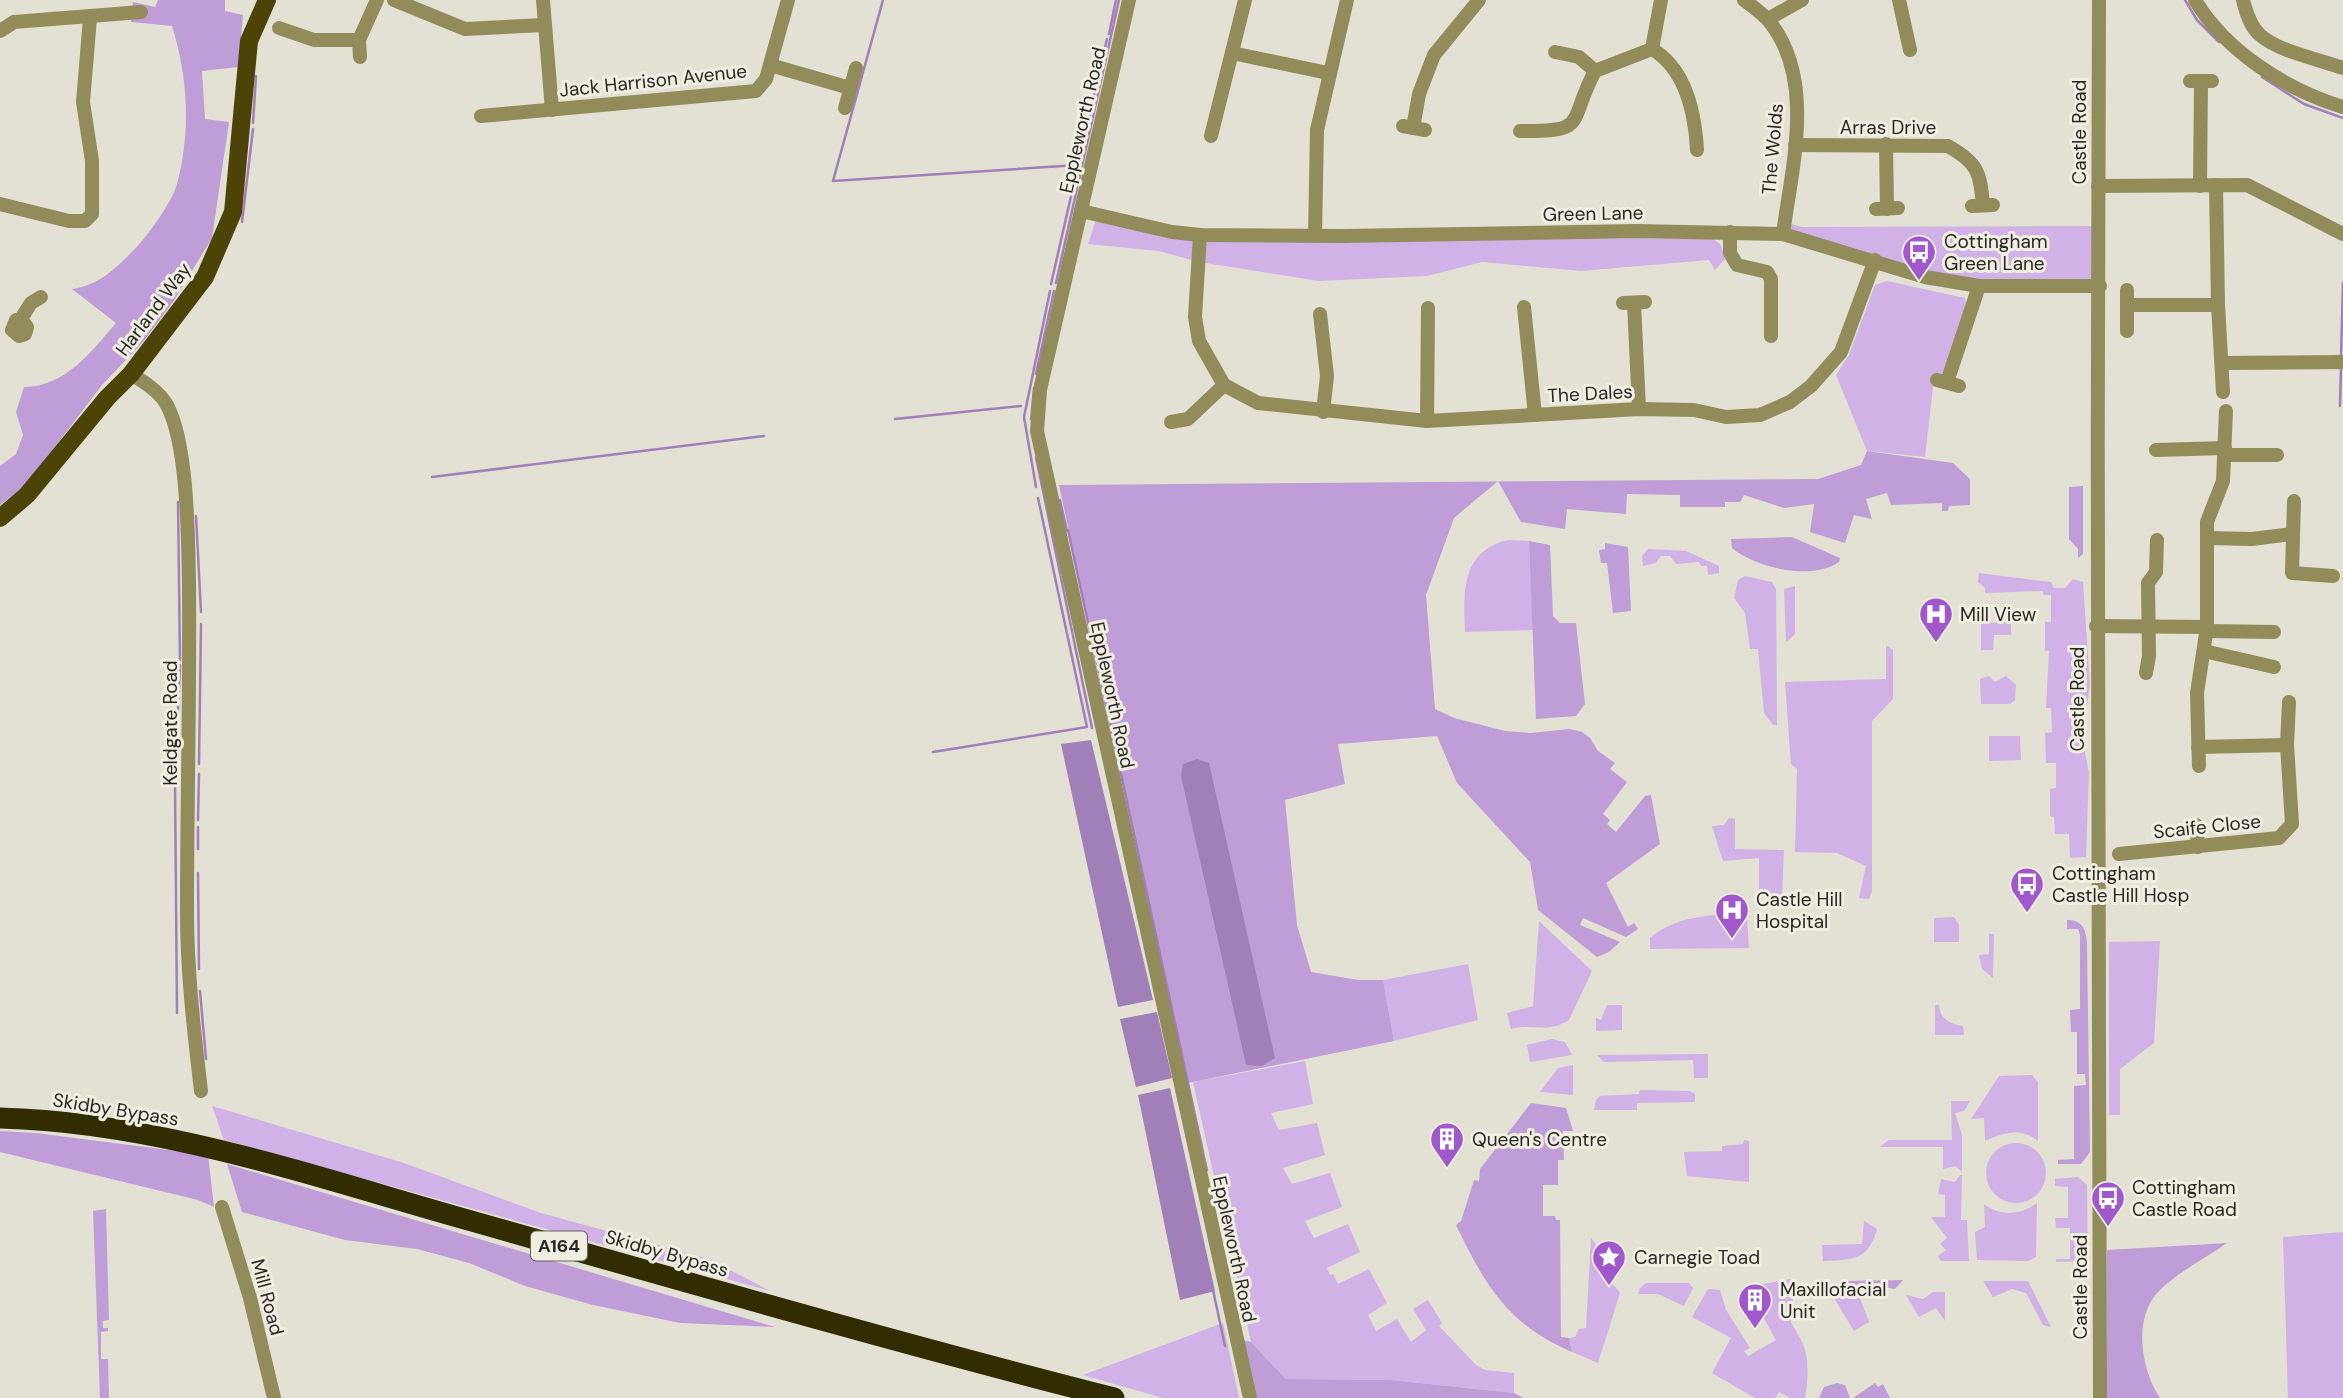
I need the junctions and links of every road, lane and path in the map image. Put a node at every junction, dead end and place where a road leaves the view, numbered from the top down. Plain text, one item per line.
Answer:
1 (267, 0) edge
2 (377, 0) edge
3 (394, 0) edge
4 (543, 0) edge
5 (788, 0) edge
6 (1129, 0) edge
7 (1245, 0) edge
8 (1347, 0) edge
9 (1479, 0) edge
10 (1661, 0) edge
11 (1744, 0) edge
12 (1802, 0) edge
13 (1899, 0) edge
14 (2099, 0) edge
15 (2195, 0) edge
16 (2243, 0) edge
17 (141, 12) dead end
18 (90, 18) junction
19 (1768, 19) junction
20 (544, 25) junction
21 (279, 28) dead end
22 (0, 32) edge
23 (359, 40) junction
24 (1652, 49) junction
25 (1910, 50) dead end
26 (1555, 52) dead end
27 (1232, 53) junction
28 (360, 57) dead end
29 (770, 65) junction
30 (856, 68) dead end
31 (2343, 68) edge
32 (1595, 71) junction
33 (1328, 73) junction
34 (2201, 81) dead end
35 (850, 89) junction
36 (2343, 107) edge
37 (845, 108) dead end
38 (552, 110) junction
39 (481, 116) dead end
40 (1414, 128) dead end
41 (1527, 134) dead end
42 (1211, 136) dead end
43 (1795, 145) junction
44 (1886, 145) junction
45 (1696, 151) dead end
46 (2098, 186) junction
47 (2200, 186) junction
48 (2216, 186) junction
49 (0, 204) edge
50 (1983, 206) dead end
51 (1887, 209) dead end
52 (1082, 211) junction
53 (1730, 232) junction
54 (1783, 233) junction
55 (2343, 234) edge
56 (1200, 235) junction
57 (1315, 235) junction
58 (1875, 260) junction
59 (1979, 286) junction
60 (2100, 286) junction
61 (2127, 290) dead end
62 (41, 297) dead end
63 (1634, 303) dead end
64 (2127, 305) junction
65 (2218, 305) junction
66 (1526, 306) dead end
67 (1428, 308) dead end
68 (1320, 313) dead end
69 (21, 319) dead end
70 (2127, 331) dead end
71 (1770, 336) dead end
72 (2343, 362) edge
73 (2224, 363) junction
74 (131, 374) junction
75 (1948, 383) dead end
76 (1224, 385) junction
77 (2223, 393) dead end
78 (1639, 409) junction
79 (1323, 411) junction
80 (2226, 411) dead end
81 (1535, 415) junction
82 (1171, 421) dead end
83 (1427, 421) junction
84 (2156, 450) dead end
85 (2225, 451) junction
86 (2277, 455) dead end
87 (2294, 501) dead end
88 (0, 518) edge
89 (2292, 534) junction
90 (2207, 538) junction
91 (2157, 540) dead end
92 (2333, 576) dead end
93 (2096, 626) junction
94 (2148, 626) junction
95 (2207, 629) junction
96 (2274, 632) dead end
97 (2204, 651) junction
98 (2274, 667) dead end
99 (2146, 673) dead end
100 (2290, 702) dead end
101 (2287, 745) junction
102 (2198, 747) junction
103 (2199, 766) dead end
104 (2196, 825) dead end
105 (2198, 847) junction
106 (2119, 855) dead end
107 (201, 1091) dead end
108 (0, 1118) edge
109 (222, 1207) dead end
110 (274, 1398) edge
111 (1114, 1398) edge
112 (1250, 1398) edge
113 (2100, 1398) edge

1 - 74 main road, Harland Way
2 - 23 street
3 - 20 street
4 - 20 street, Jack Harrison Avenue
5 - 29 street
6 - 52 street, Eppleworth Road
7 - 27 street
8 - 33 street
9 - 40 street
10 - 24 street
11 - 19 street, The Wolds
12 - 19 street
13 - 25 street
14 - 46 street, Castle Road
15 - 36 street
16 - 31 street
17 - 18 street
18 - 22 street
18 - 49 street
19 - 43 street, The Wolds
20 - 38 street, Jack Harrison Avenue
21 - 23 street
23 - 28 street
24 - 32 street
24 - 45 street
26 - 32 street
27 - 33 street
27 - 42 street
29 - 35 street
29 - 38 street, Jack Harrison Avenue
30 - 35 street
32 - 41 street
33 - 57 street
34 - 47 street
35 - 37 street
38 - 39 street
43 - 44 street, Arras Drive
43 - 54 street, The Wolds
44 - 50 street, Arras Drive
44 - 51 street
46 - 47 street
46 - 60 street, Castle Road
47 - 48 street
48 - 55 street
48 - 65 street
52 - 56 street, Green Lane
52 - 112 street, Eppleworth Road
53 - 54 street, Green Lane
53 - 57 street, Green Lane
53 - 71 street
54 - 58 street, Green Lane
56 - 57 street, Green Lane
56 - 76 street
58 - 59 street, Green Lane
58 - 78 street, The Dales
59 - 60 street, Green Lane
59 - 75 street
60 - 93 street, Castle Road
61 - 64 street
62 - 69 street
63 - 78 street
64 - 65 street
64 - 70 street
65 - 73 street
66 - 81 street
67 - 83 street
68 - 79 street
72 - 73 street
73 - 77 street
74 - 88 main road, Harland Way
74 - 107 street, Keldgate Road
76 - 79 street, The Dales
76 - 82 street
78 - 81 street, The Dales
79 - 83 street, The Dales
80 - 85 street
81 - 83 street, The Dales
84 - 85 street
85 - 86 street
85 - 90 street
87 - 89 street
89 - 90 street
89 - 92 street
90 - 95 street
91 - 94 street
93 - 94 street
93 - 113 street, Castle Road
94 - 95 street
94 - 99 street
95 - 96 street
95 - 97 street
97 - 98 street
97 - 102 street
100 - 101 street, Scaife Close
101 - 102 street
101 - 105 street, Scaife Close
102 - 103 street
104 - 105 street
105 - 106 street, Scaife Close
108 - 111 highway, Skidby Bypass / A164
109 - 110 street, Mill Road

